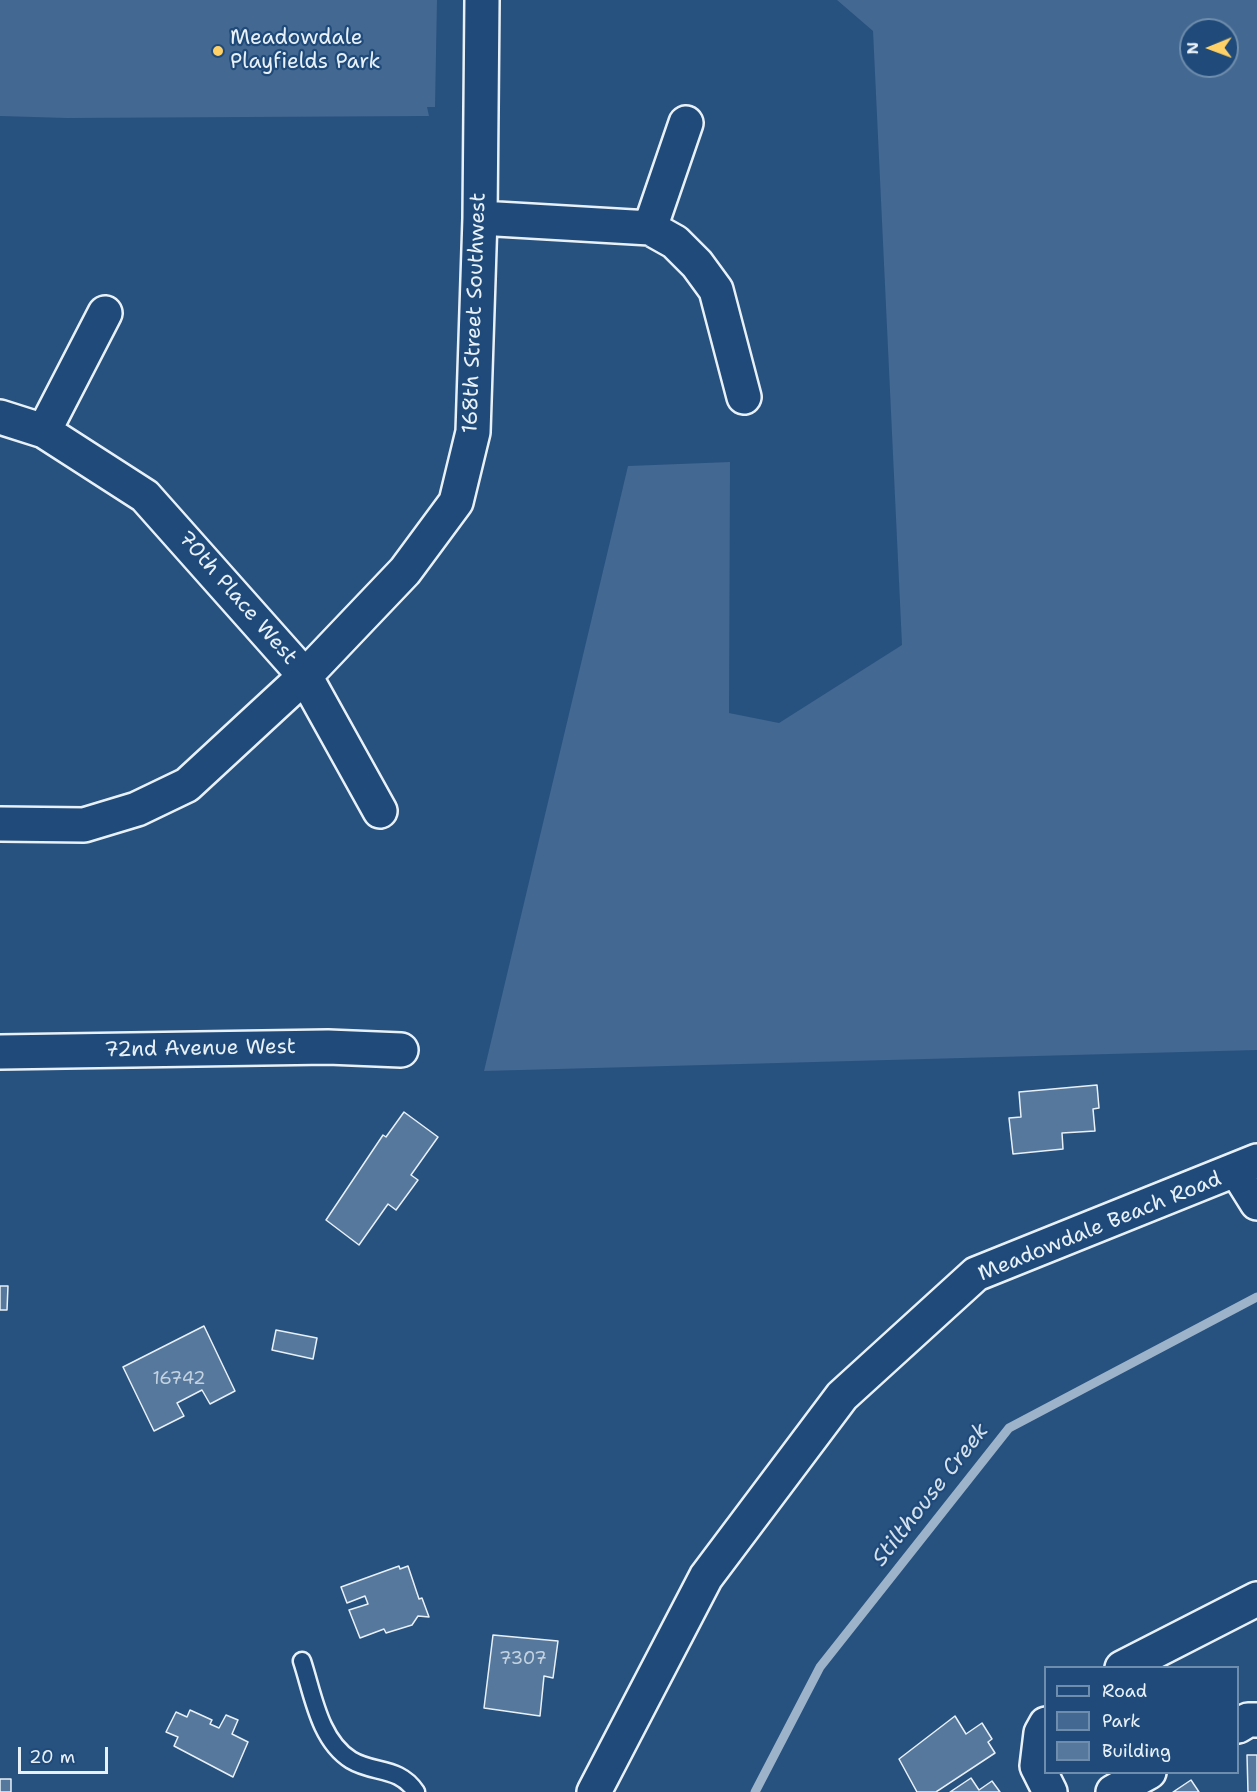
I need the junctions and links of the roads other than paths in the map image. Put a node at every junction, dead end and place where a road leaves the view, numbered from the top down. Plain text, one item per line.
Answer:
1 (482, 0) edge
2 (686, 123) dead end
3 (480, 218) junction
4 (650, 228) junction
5 (105, 313) dead end
6 (744, 397) dead end
7 (0, 417) edge
8 (44, 431) junction
9 (305, 676) junction
10 (380, 811) dead end
11 (0, 824) edge
12 (401, 1050) dead end
13 (0, 1052) edge
14 (1247, 1166) edge
15 (1257, 1203) edge
16 (1257, 1599) edge
17 (302, 1661) dead end
18 (1126, 1666) edge
19 (1257, 1720) edge
20 (1239, 1725) edge
21 (1044, 1728) edge
22 (1147, 1774) edge
23 (416, 1792) edge
24 (594, 1792) edge
25 (1050, 1792) edge
26 (1113, 1792) edge

1 - 3 street, 168th Street Southwest
2 - 4 street
3 - 4 street
3 - 9 street, 168th Street Southwest
4 - 6 street
5 - 8 street
7 - 8 street, 70th Place West
8 - 9 street, 70th Place West
9 - 10 street, 70th Place West
9 - 11 street, 168th Street Southwest
12 - 13 street, 72nd Avenue West
14 - 15 street
14 - 24 street, Meadowdale Beach Road
16 - 18 street
17 - 23 lane
19 - 20 street
21 - 25 street
22 - 26 street

